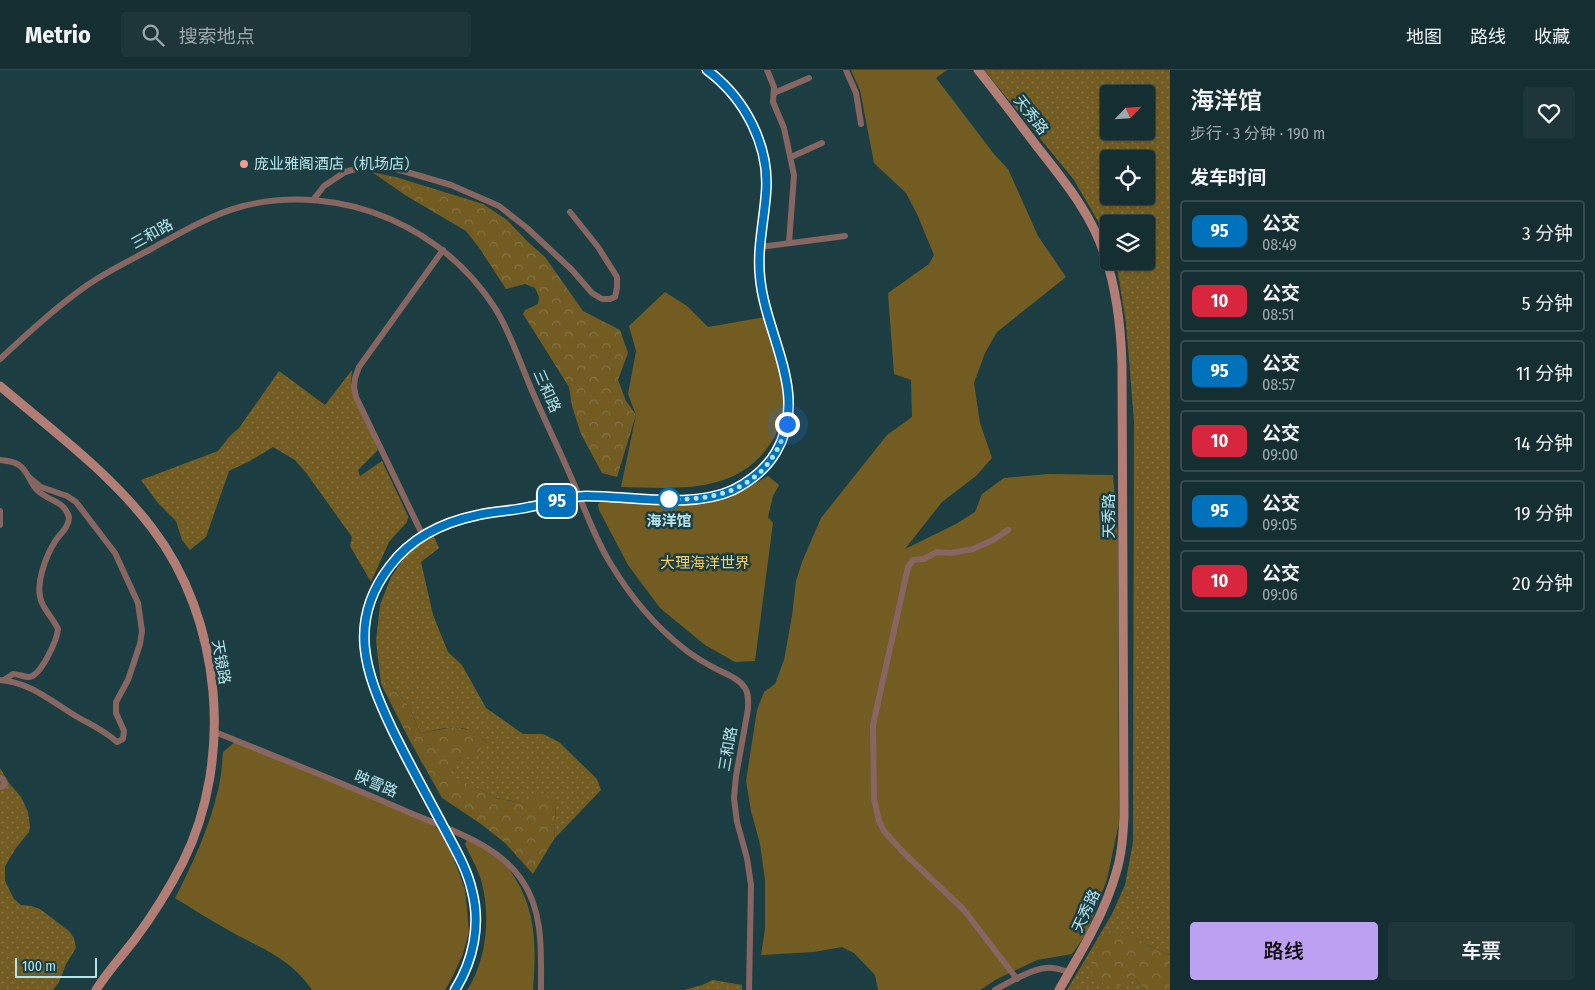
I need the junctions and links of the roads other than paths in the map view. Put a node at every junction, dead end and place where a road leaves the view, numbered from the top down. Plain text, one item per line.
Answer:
1 (707, 70) edge
2 (766, 70) edge
3 (846, 70) edge
4 (978, 70) edge
5 (809, 78) dead end
6 (774, 93) junction
7 (861, 124) dead end
8 (822, 143) dead end
9 (790, 157) junction
10 (313, 200) junction
11 (570, 212) dead end
12 (845, 236) dead end
13 (789, 243) junction
14 (760, 247) junction
15 (443, 250) junction
16 (0, 360) edge
17 (0, 386) edge
18 (0, 460) edge
19 (30, 478) junction
20 (579, 496) junction
21 (0, 511) edge
22 (0, 524) edge
23 (1008, 530) dead end
24 (423, 536) junction
25 (2, 680) edge
26 (215, 732) junction
27 (0, 778) edge
28 (0, 787) edge
29 (444, 828) junction
30 (1070, 972) junction
31 (1017, 979) junction
32 (96, 990) edge
33 (455, 990) edge
34 (541, 990) edge
35 (749, 990) edge
36 (995, 990) edge
37 (1059, 990) edge

1 - 14 street
2 - 6 street
3 - 7 street
4 - 30 main road, 天秀路
5 - 6 street
6 - 9 street
8 - 9 street
9 - 13 street
10 - 11 street
10 - 15 street, 三和路
10 - 16 street, 三和路
12 - 13 street
13 - 14 street
14 - 20 street
15 - 20 street, 三和路
15 - 24 street
17 - 26 main road, 天镜路
18 - 19 street
19 - 25 street
19 - 25 street
20 - 24 street
20 - 35 street, 三和路
21 - 22 street
23 - 31 street
24 - 29 street
26 - 29 street, 映雪路
26 - 32 main road, 天镜路
27 - 28 street
29 - 33 street
29 - 34 street, 映雪路
30 - 31 street
30 - 37 main road, 天秀路
31 - 36 street

